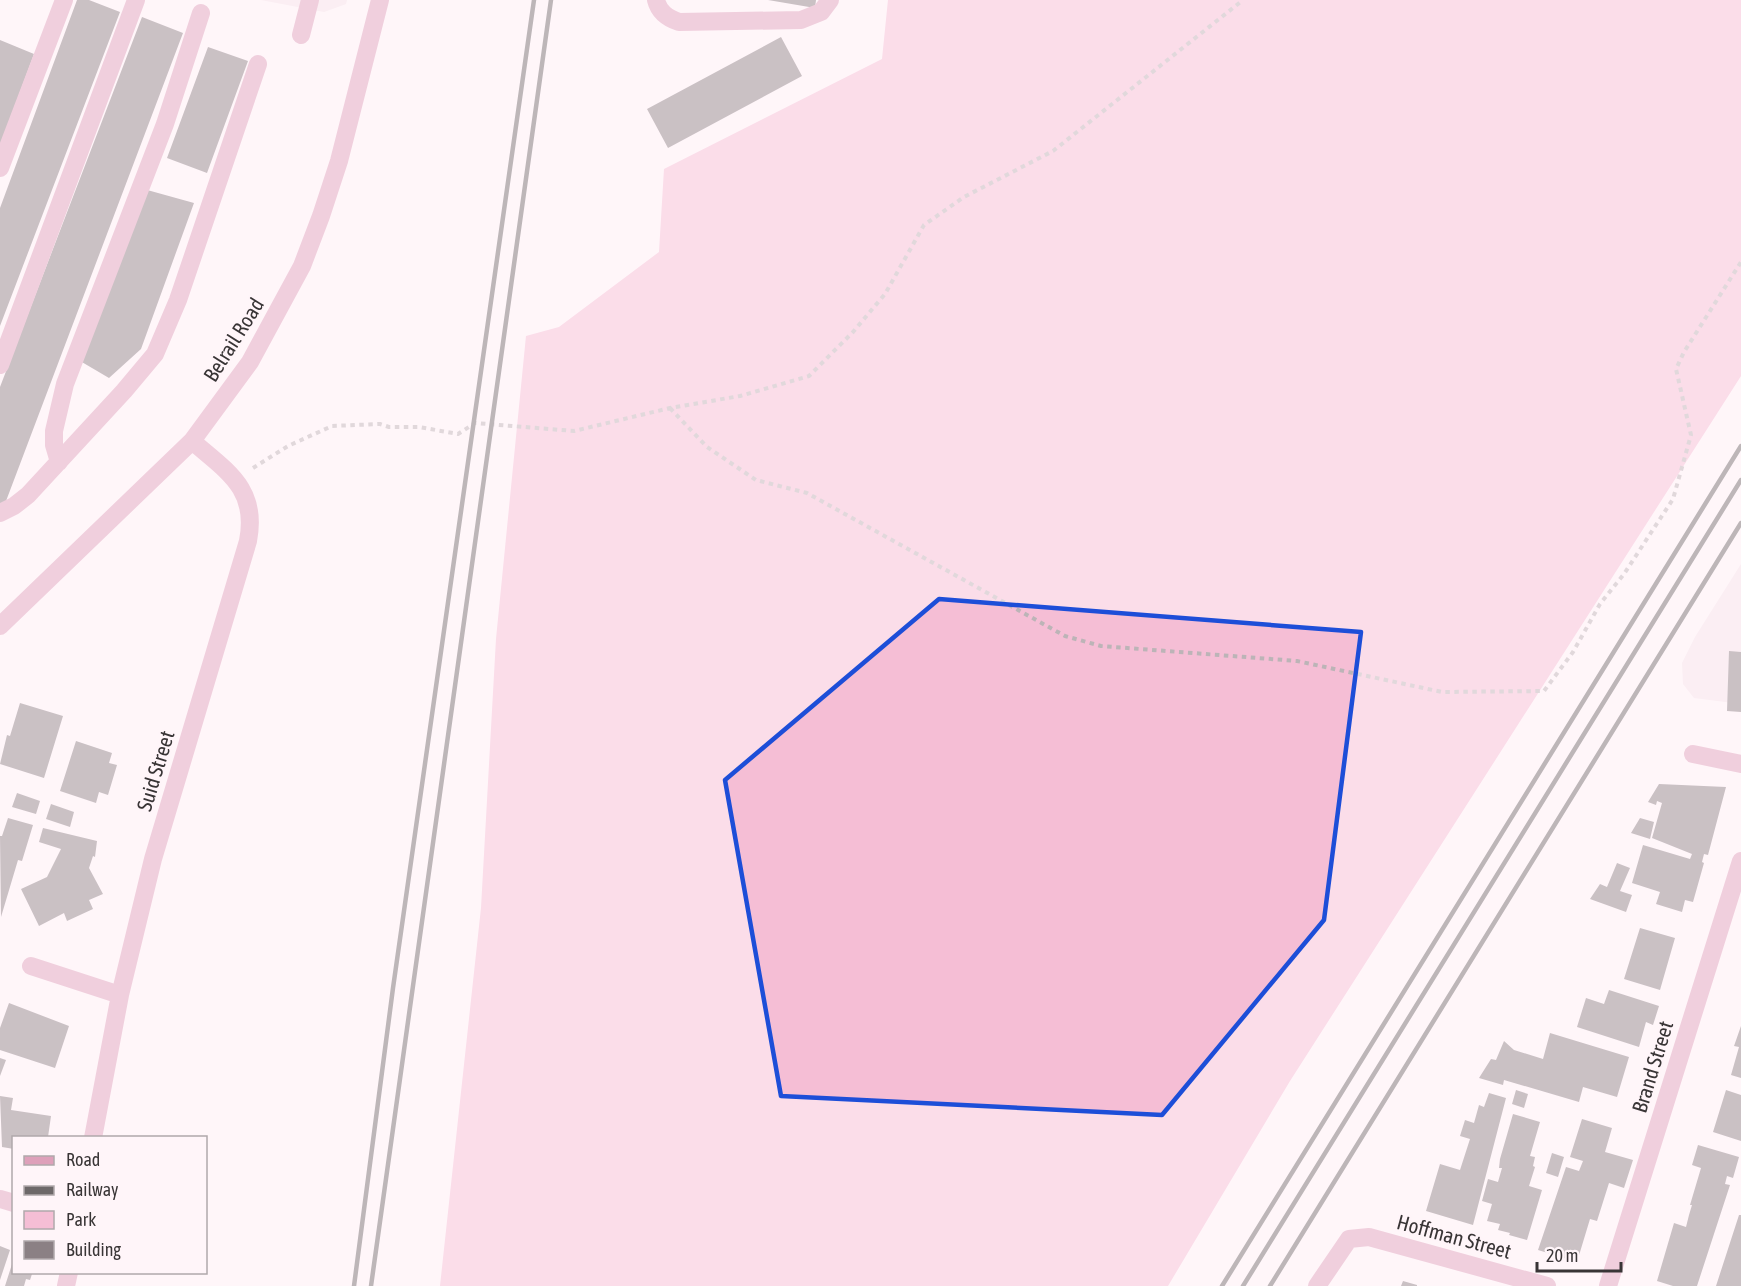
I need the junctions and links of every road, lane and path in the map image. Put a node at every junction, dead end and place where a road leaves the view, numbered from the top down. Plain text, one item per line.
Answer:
1 (64, 0) edge
2 (136, 0) edge
3 (310, 0) edge
4 (380, 0) edge
5 (656, 0) edge
6 (830, 0) edge
7 (1243, 0) edge
8 (201, 13) dead end
9 (301, 35) dead end
10 (258, 64) dead end
11 (0, 168) edge
12 (1741, 262) edge
13 (0, 365) edge
14 (670, 408) junction
15 (192, 441) junction
16 (59, 462) junction
17 (252, 469) dead end
18 (0, 513) edge
19 (0, 626) edge
20 (1693, 754) dead end
21 (1741, 764) edge
22 (1741, 861) edge
23 (31, 966) dead end
24 (120, 994) junction
25 (93, 1136) edge
26 (1317, 1286) edge
27 (1547, 1286) edge
28 (1608, 1286) edge

1 - 11 street
2 - 13 street
3 - 9 street
4 - 15 street, Belrail Road
5 - 6 street
7 - 14 path
8 - 16 street
10 - 16 street
12 - 14 path
14 - 17 path
15 - 19 street, Belrail Road
15 - 24 street, Suid Street
16 - 18 street
20 - 21 street
22 - 28 street, Brand Street
23 - 24 street
24 - 25 street, Suid Street
26 - 27 street, Hoffman Street

